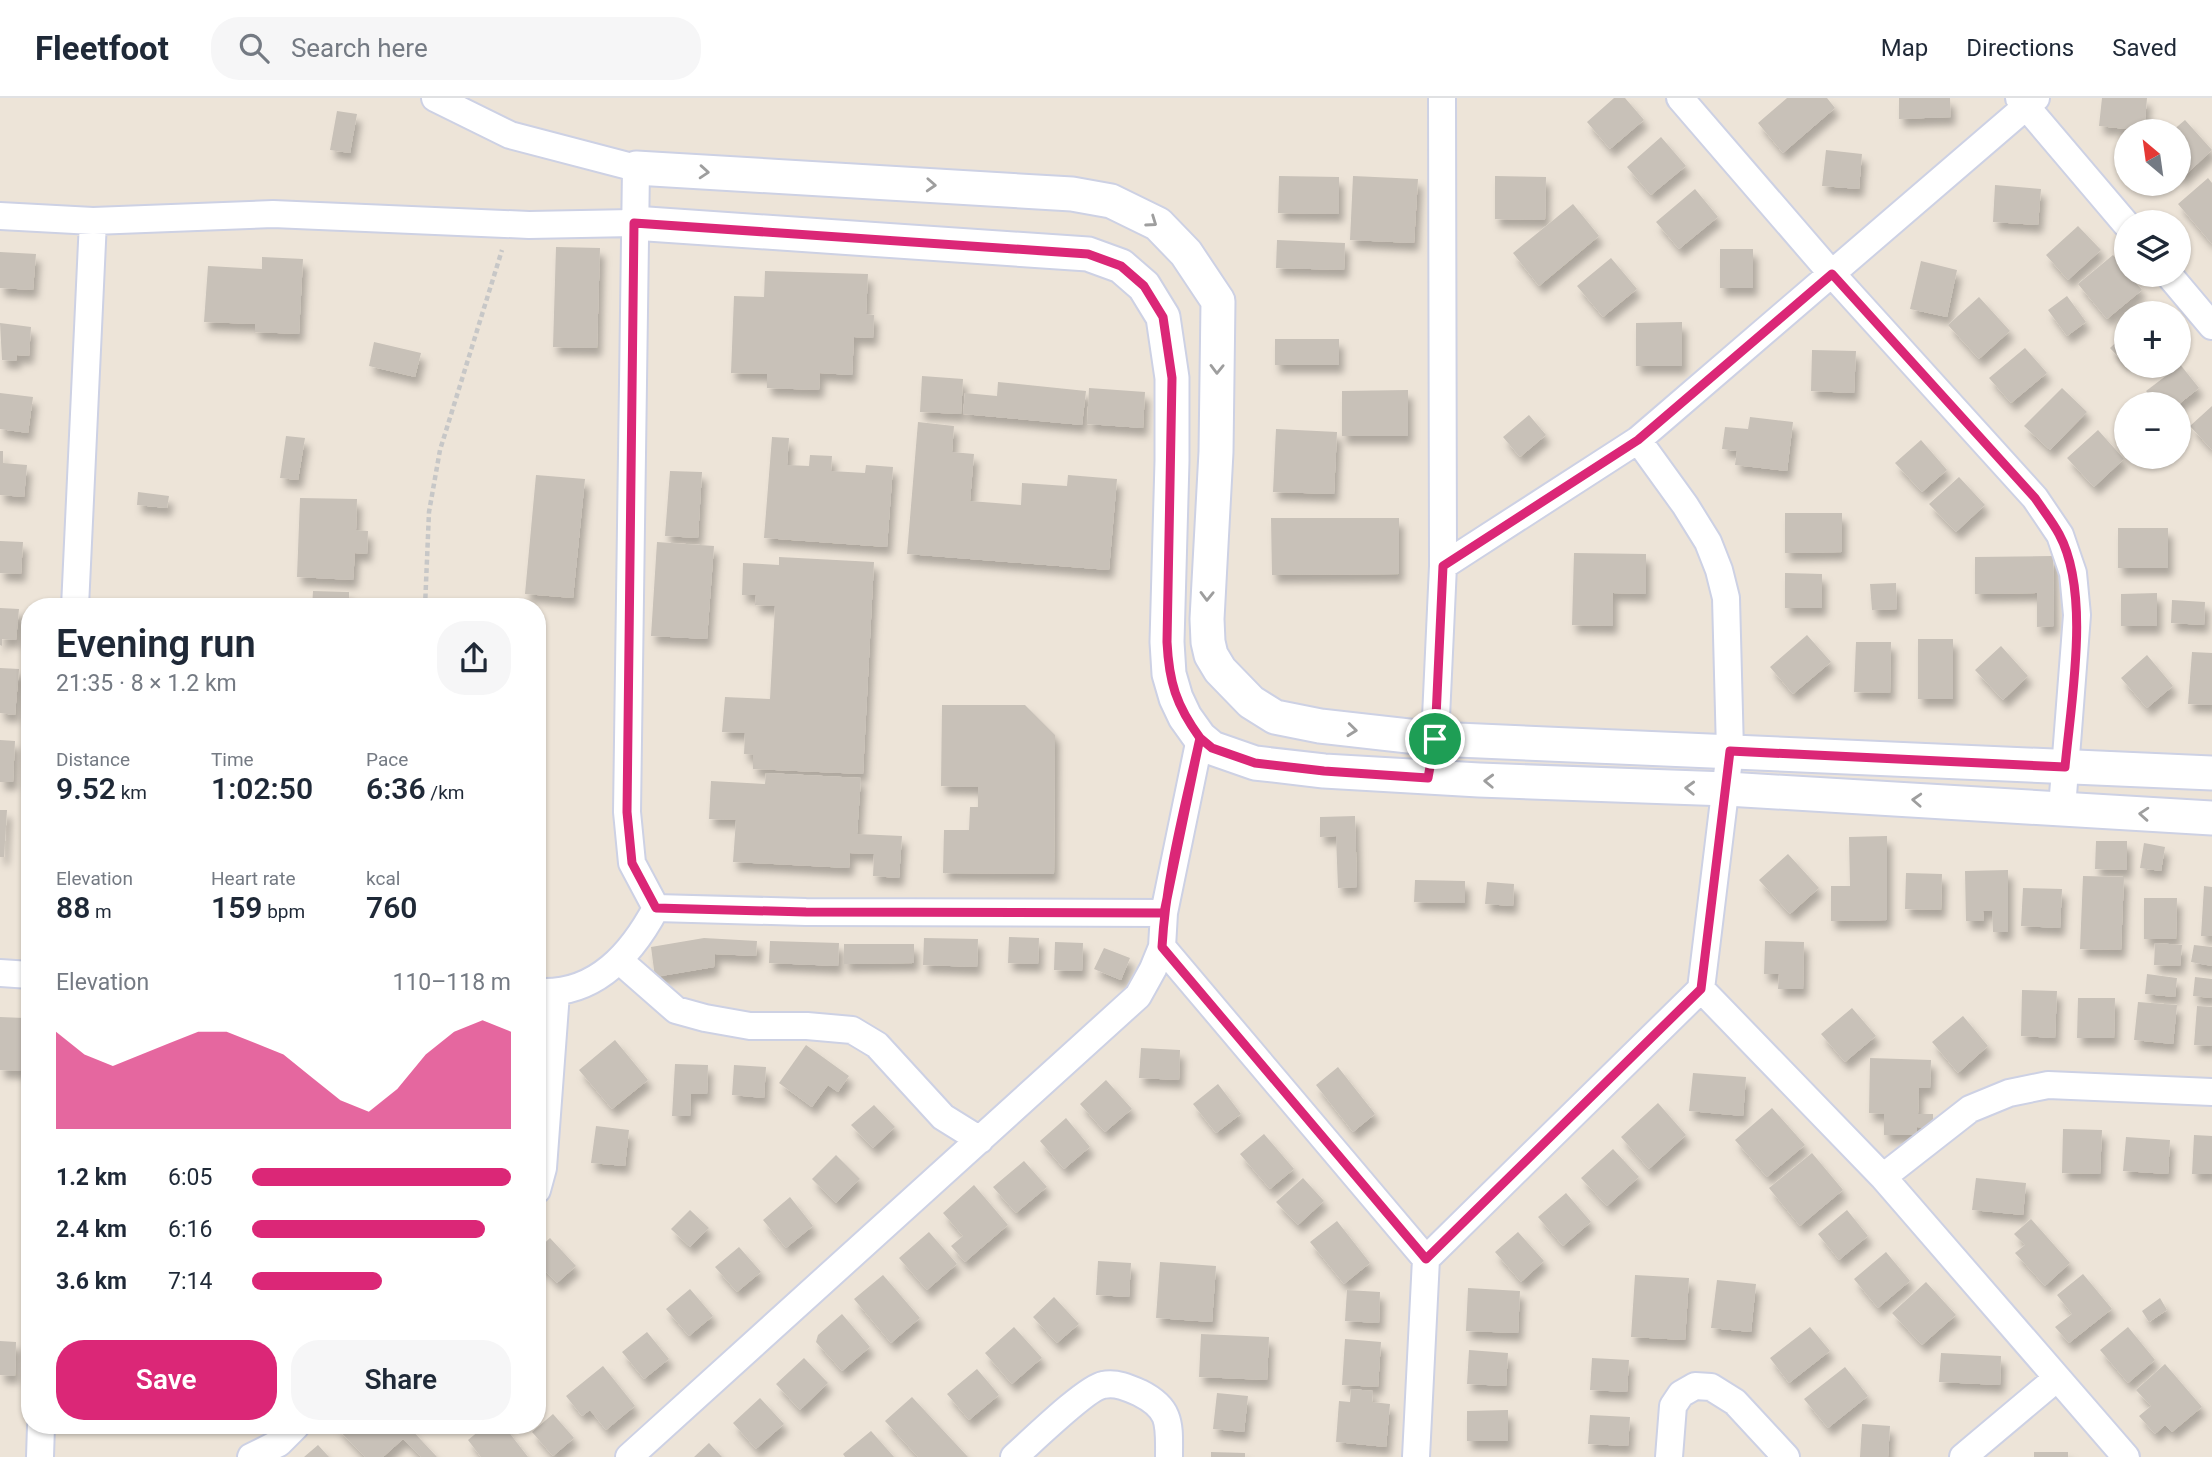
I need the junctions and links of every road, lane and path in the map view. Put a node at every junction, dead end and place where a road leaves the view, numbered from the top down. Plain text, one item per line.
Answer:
1 (435, 98) edge
2 (1442, 98) edge
3 (1680, 98) edge
4 (2028, 101) edge
5 (636, 168) junction
6 (2115, 210) edge
7 (0, 216) edge
8 (93, 221) junction
9 (634, 223) junction
10 (529, 225) junction
11 (1832, 274) junction
12 (2179, 287) edge
13 (2212, 326) edge
14 (1638, 440) junction
15 (1443, 566) junction
16 (75, 598) edge
17 (425, 598) edge
18 (1200, 738) junction
19 (1435, 739) junction
20 (1730, 751) junction
21 (2065, 767) junction
22 (2212, 773) edge
23 (1428, 778) junction
24 (1727, 789) junction
25 (2062, 808) junction
26 (2212, 818) edge
27 (656, 908) junction
28 (1164, 913) junction
29 (1162, 947) junction
30 (620, 961) junction
31 (0, 973) edge
32 (21, 974) edge
33 (1701, 989) junction
34 (546, 992) edge
35 (2212, 1092) edge
36 (980, 1140) junction
37 (1883, 1177) junction
38 (1426, 1259) junction
39 (2057, 1378) junction
40 (41, 1434) edge
41 (288, 1434) edge
42 (40, 1457) edge
43 (251, 1457) edge
44 (629, 1457) edge
45 (1014, 1457) edge
46 (1169, 1457) edge
47 (1416, 1457) edge
48 (1669, 1457) edge
49 (1786, 1457) edge
50 (1963, 1457) edge
51 (2126, 1457) edge

1 - 5 street
2 - 15 street
3 - 11 street
4 - 6 street
4 - 11 street
5 - 9 street
5 -> 19 street
7 - 8 street
8 - 10 street
8 - 16 street
9 - 10 street
9 - 18 street
9 - 27 street
10 - 17 path
11 - 14 street
11 - 21 street
12 - 13 street
14 - 15 street
14 - 20 street
15 - 19 street
18 - 23 street
18 - 28 street
19 - 20 street
19 - 23 street
20 - 21 street
20 - 24 street
21 - 22 street
21 - 25 street
24 -> 23 street
25 -> 24 street
24 - 33 street
26 -> 25 street
27 - 28 street
27 - 30 street
28 - 29 street
29 - 36 street
29 - 38 street
30 - 34 street
30 - 36 street
31 - 32 street
33 - 37 street
33 - 38 street
35 - 37 street
36 - 44 street
37 - 39 street
38 - 47 street
39 - 50 street
39 - 51 street
40 - 42 street
41 - 43 street
45 - 46 street
48 - 49 street

